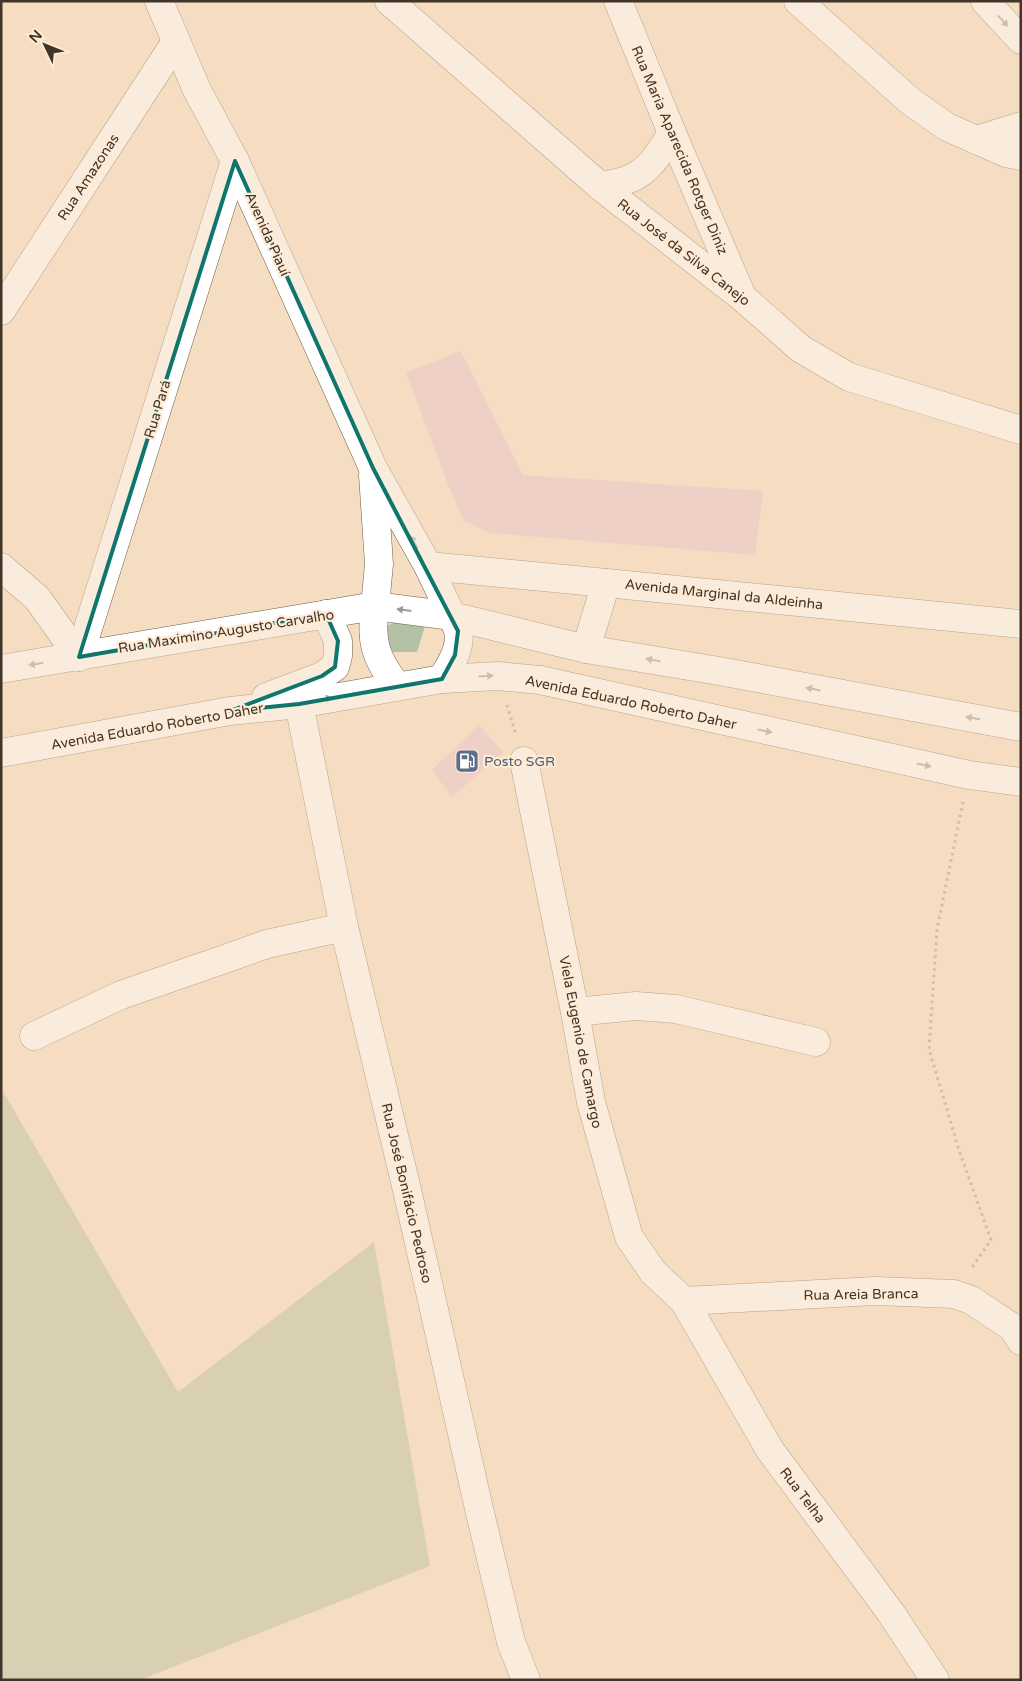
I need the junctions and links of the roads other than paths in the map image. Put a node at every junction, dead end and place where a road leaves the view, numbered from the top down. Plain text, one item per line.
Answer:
1 (159, 1) edge
2 (389, 1) edge
3 (618, 1) edge
4 (798, 1) edge
5 (985, 1) edge
6 (1021, 40) edge
7 (175, 43) junction
8 (1021, 126) edge
9 (672, 134) junction
10 (976, 140) junction
11 (1021, 156) edge
12 (235, 161) junction
13 (601, 187) junction
14 (742, 298) junction
15 (1, 310) edge
16 (1021, 430) edge
17 (373, 468) junction
18 (428, 566) junction
19 (1, 567) edge
20 (606, 582) junction
21 (375, 606) junction
22 (326, 614) junction
23 (452, 616) junction
24 (1021, 624) edge
25 (586, 648) junction
26 (78, 657) junction
27 (1, 669) edge
28 (442, 679) junction
29 (397, 686) junction
30 (298, 704) junction
31 (230, 711) junction
32 (1021, 727) edge
33 (1, 753) edge
34 (524, 762) road end
35 (1021, 782) edge
36 (344, 927) junction
37 (575, 1012) junction
38 (34, 1036) dead end
39 (816, 1042) dead end
40 (684, 1301) junction
41 (1021, 1341) edge
42 (526, 1680) edge
43 (935, 1680) edge

1 - 7 street, Avenida Piauí
2 - 13 street, Rua José da Silva Canejo
3 - 9 street, Rua Maria Aparecida Rotger Diniz
4 - 10 street
5 -> 6 street
7 - 12 street, Avenida Piauí
7 - 15 street, Rua Amazonas
8 - 10 street
9 - 13 street
9 - 14 street, Rua Maria Aparecida Rotger Diniz
10 - 11 street
12 - 17 street, Avenida Piauí
12 - 26 street, Rua Pará
13 - 14 street, Rua José da Silva Canejo
14 - 16 street, Rua José da Silva Canejo
18 -> 17 street, Avenida Piauí
17 - 21 street, Avenida Piauí
18 - 20 street, Avenida Marginal da Aldeinha
18 - 23 street, Avenida Piauí
19 - 26 street
20 - 24 street, Avenida Marginal da Aldeinha
20 - 25 street
21 - 22 street, Rua Maximino Augusto Carvalho
23 -> 21 street, Rua Maximino Augusto Carvalho
21 - 29 street
22 - 26 street, Rua Maximino Augusto Carvalho
22 - 31 street
23 - 25 street
23 - 28 street
32 -> 25 street
26 -> 27 street, Rua Maximino Augusto Carvalho
28 - 29 street, Avenida Eduardo Roberto Daher
28 -> 35 street, Avenida Eduardo Roberto Daher
30 -> 29 street, Avenida Eduardo Roberto Daher
30 - 31 street, Avenida Eduardo Roberto Daher
30 - 36 street, Rua José Bonifácio Pedroso
31 - 33 street, Avenida Eduardo Roberto Daher
34 - 37 street, Viela Eugenio de Camargo
36 - 38 street
36 - 42 street, Rua José Bonifácio Pedroso
37 - 39 street
37 - 40 street, Viela Eugenio de Camargo
40 - 41 street, Rua Areia Branca
40 - 43 street, Rua Telha

